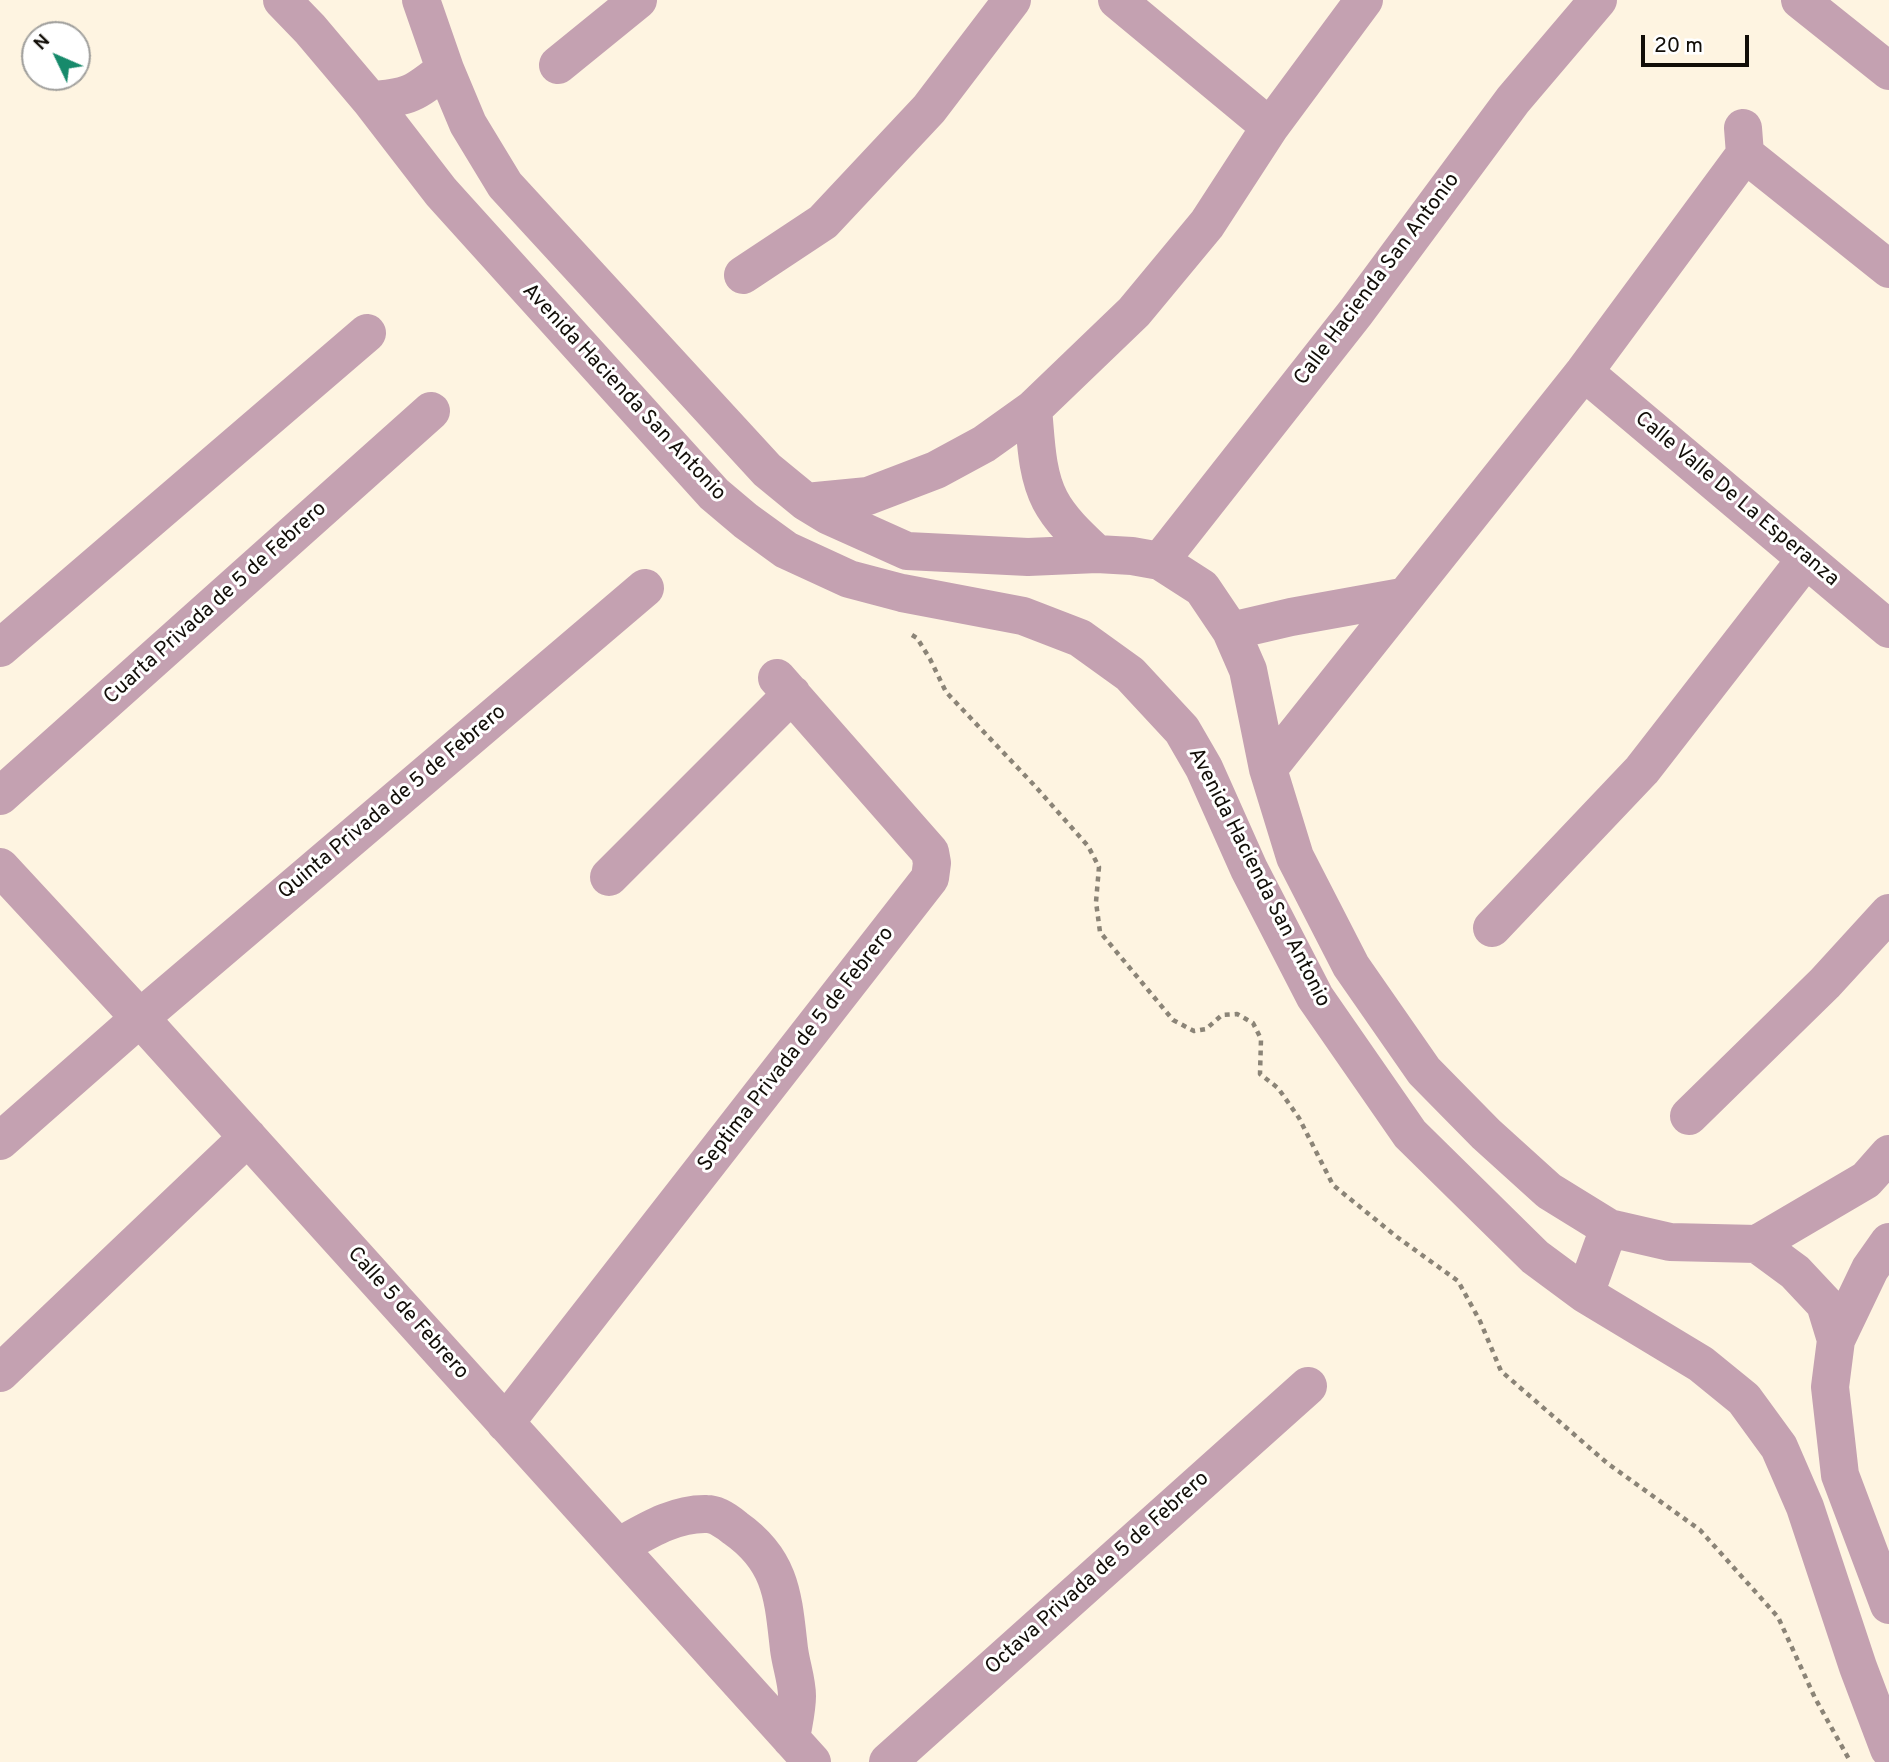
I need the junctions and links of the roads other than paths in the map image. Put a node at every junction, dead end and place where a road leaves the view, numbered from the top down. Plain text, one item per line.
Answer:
1 (282, 0) edge
2 (421, 0) edge
3 (638, 0) edge
4 (1012, 0) edge
5 (1117, 0) edge
6 (1364, 0) edge
7 (1598, 0) edge
8 (1800, 0) edge
9 (558, 65) dead end
10 (445, 69) junction
11 (1889, 71) edge
12 (370, 100) junction
13 (1270, 127) junction
14 (1889, 269) edge
15 (743, 275) dead end
16 (366, 333) dead end
17 (1584, 372) junction
18 (1033, 409) junction
19 (431, 411) dead end
20 (806, 502) junction
21 (907, 551) junction
22 (1097, 554) junction
23 (1806, 559) junction
24 (1160, 561) junction
25 (645, 589) dead end
26 (902, 593) junction
27 (1402, 597) junction
28 (1889, 629) edge
29 (1231, 631) junction
30 (0, 648) edge
31 (1268, 769) junction
32 (0, 796) edge
33 (1295, 856) junction
34 (0, 867) edge
35 (1249, 869) junction
36 (609, 877) dead end
37 (1889, 913) edge
38 (1492, 928) dead end
39 (140, 1018) junction
40 (1689, 1116) dead end
41 (248, 1138) junction
42 (0, 1141) edge
43 (1881, 1178) edge
44 (1609, 1228) junction
45 (1889, 1242) edge
46 (1757, 1244) junction
47 (1585, 1294) junction
48 (1836, 1340) junction
49 (0, 1373) edge
50 (1308, 1387) dead end
51 (505, 1423) junction
52 (1840, 1475) junction
53 (1793, 1482) junction
54 (618, 1547) junction
55 (1889, 1605) edge
56 (1889, 1749) edge
57 (802, 1750) edge
58 (888, 1762) edge

1 - 12 street, Avenida Hacienda San Antonio
2 - 10 street, Avenida Hacienda San Antonio
3 - 9 street
4 - 15 street
5 - 13 street
6 - 13 street
7 - 24 street, Calle Hacienda San Antonio
8 - 11 street
10 - 12 street
10 - 20 street, Avenida Hacienda San Antonio
12 - 26 street, Avenida Hacienda San Antonio
13 - 18 street
14 - 17 street
16 - 30 street
17 - 23 street, Calle Valle De La Esperanza
17 - 27 street
18 - 20 street
18 - 22 street
19 - 32 street, Cuarta Privada de 5 de Febrero
20 - 21 street, Avenida Hacienda San Antonio
21 - 22 street, Avenida Hacienda San Antonio
21 - 26 street
22 - 24 street, Avenida Hacienda San Antonio
23 - 28 street, Calle Valle De La Esperanza
23 - 38 street
24 - 29 street, Avenida Hacienda San Antonio
25 - 39 street, Quinta Privada de 5 de Febrero
26 - 35 street, Avenida Hacienda San Antonio
27 - 29 street
27 - 31 street
29 - 31 street, Avenida Hacienda San Antonio
31 - 33 street, Avenida Hacienda San Antonio
33 - 35 street
33 - 44 street, Avenida Hacienda San Antonio
34 - 39 street, Calle 5 de Febrero
35 - 47 street, Avenida Hacienda San Antonio
36 - 51 street, Septima Privada de 5 de Febrero
37 - 40 street
39 - 41 street, Calle 5 de Febrero
39 - 42 street, Quinta Privada de 5 de Febrero
41 - 49 street
41 - 51 street, Calle 5 de Febrero
43 - 46 street
44 - 46 street, Avenida Hacienda San Antonio
44 - 47 street
45 - 48 street
46 - 48 street
47 - 53 street, Avenida Hacienda San Antonio
48 - 52 street
50 - 58 street, Octava Privada de 5 de Febrero
51 - 54 street, Calle 5 de Febrero
52 - 53 street
52 - 55 street
53 - 56 street, Avenida Hacienda San Antonio
54 - 57 street, Calle 5 de Febrero
54 - 57 street

